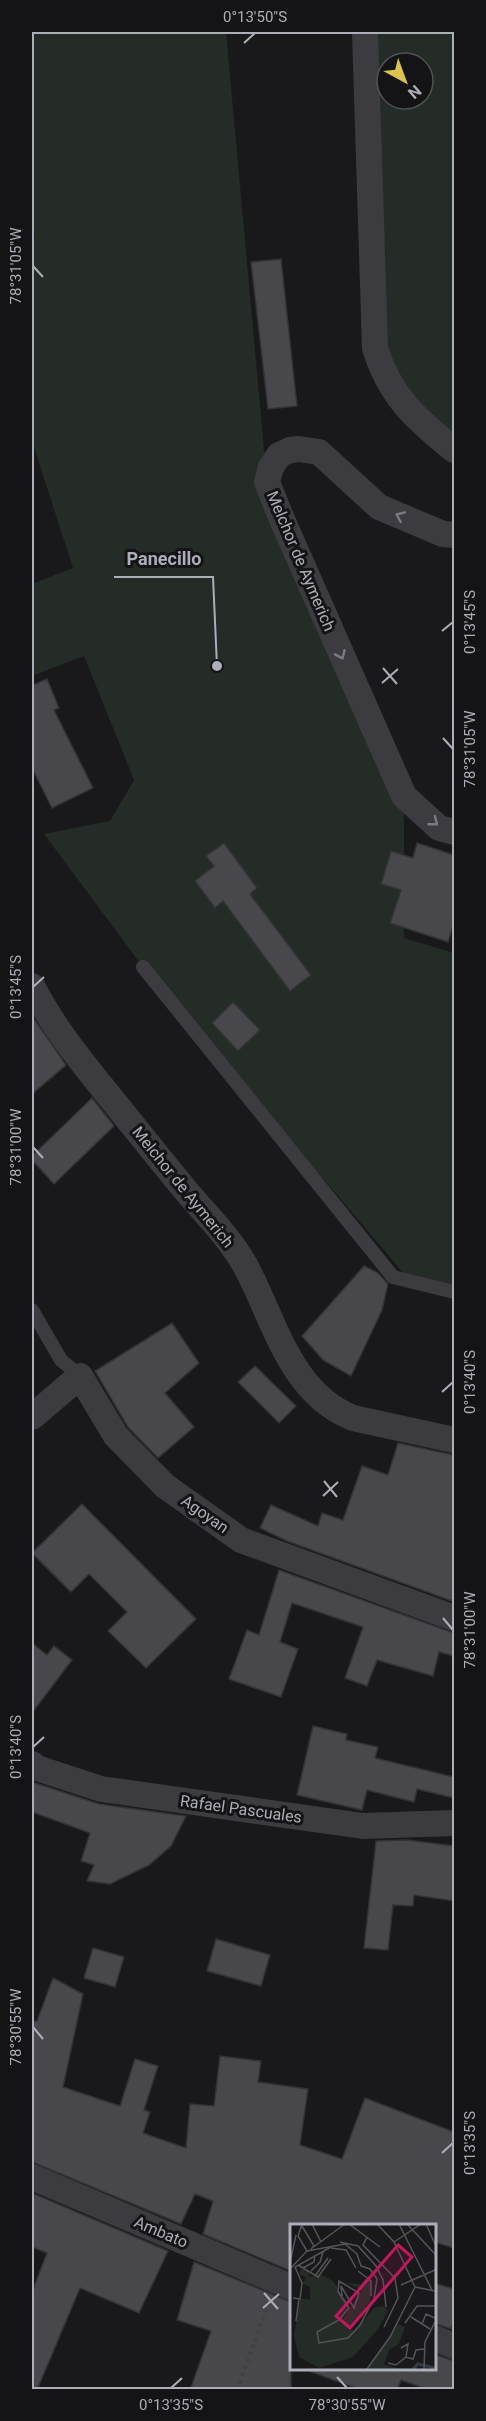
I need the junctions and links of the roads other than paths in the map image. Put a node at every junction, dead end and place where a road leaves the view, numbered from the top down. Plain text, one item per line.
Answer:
1 (365, 32) edge
2 (454, 450) edge
3 (454, 536) edge
4 (454, 832) edge
5 (143, 967) dead end
6 (32, 986) edge
7 (454, 1292) edge
8 (32, 1310) edge
9 (80, 1376) junction
10 (32, 1417) edge
11 (454, 1440) edge
12 (454, 1618) edge
13 (32, 1764) edge
14 (454, 1823) edge
15 (32, 2177) edge
16 (284, 2284) edge
17 (435, 2338) edge
18 (454, 2346) edge

1 - 2 street
3 -> 4 street, Melchor de Aymerich
5 - 7 lane
6 - 11 street, Melchor de Aymerich
8 - 9 lane, Agoyan
9 - 10 street
9 - 12 street, Agoyan
13 - 14 street, Rafael Pascuales
15 - 16 street, Ambato
17 - 18 street

